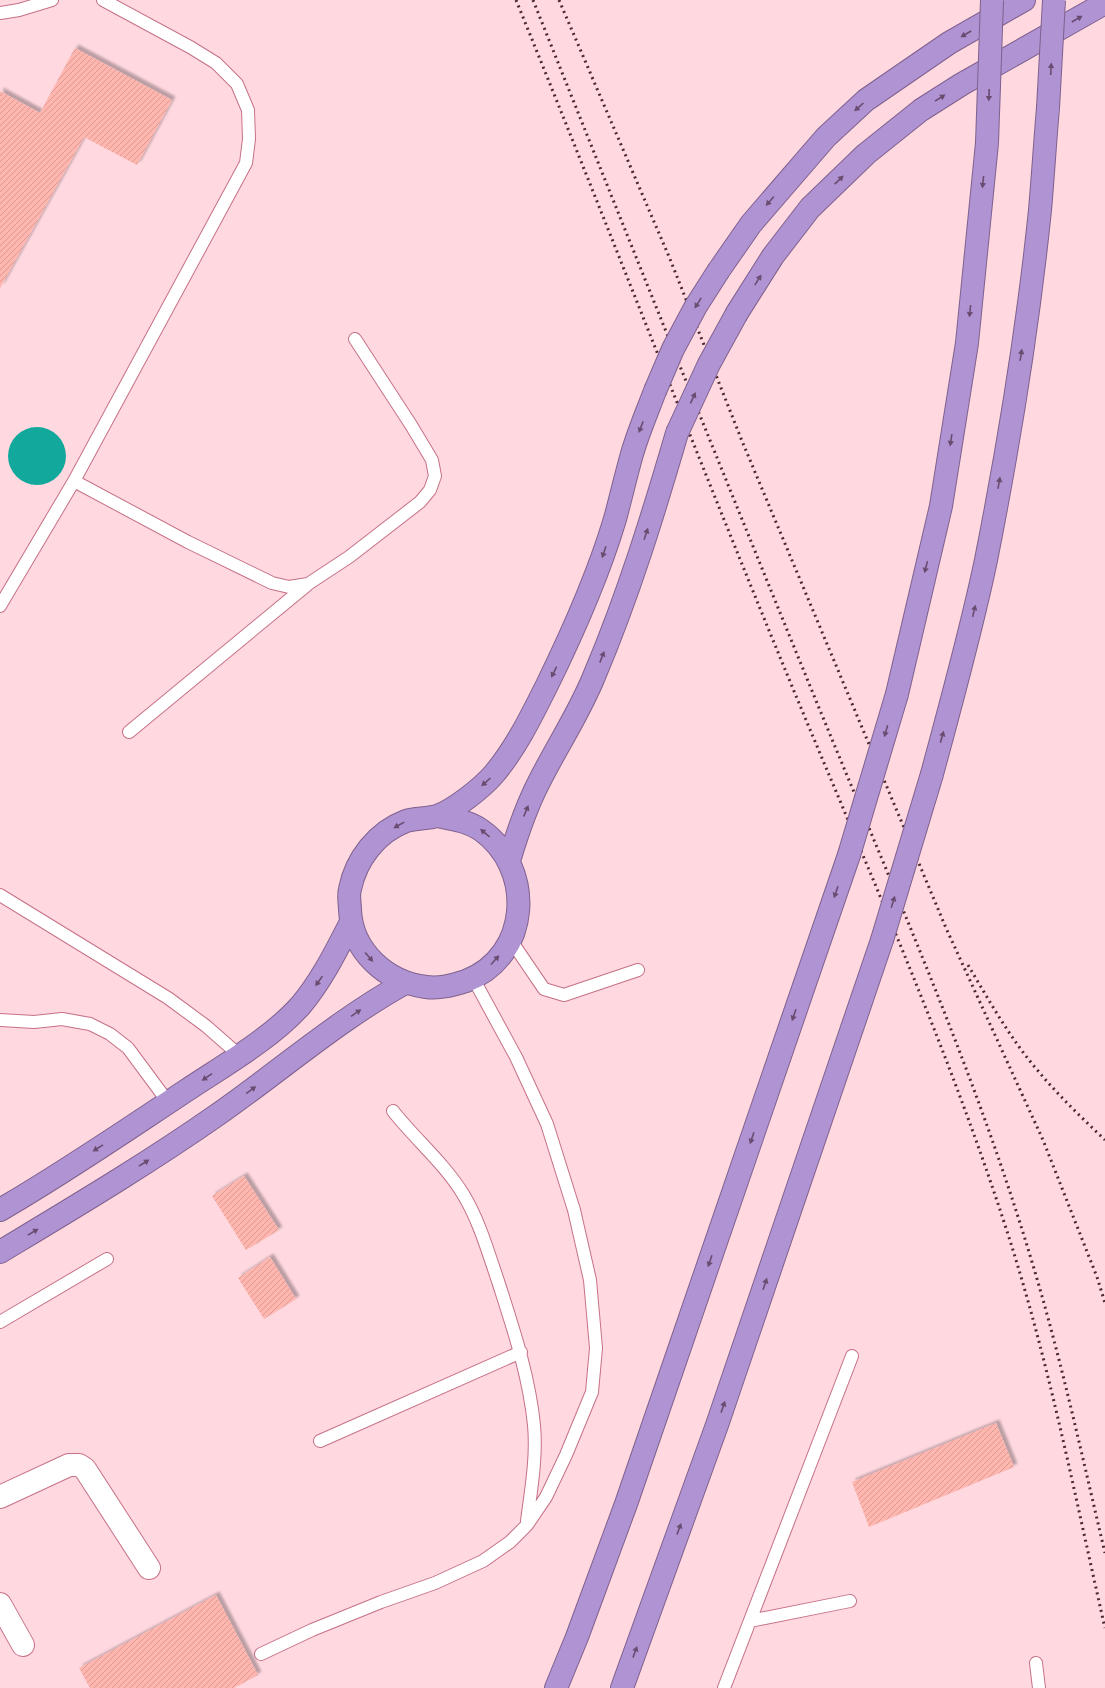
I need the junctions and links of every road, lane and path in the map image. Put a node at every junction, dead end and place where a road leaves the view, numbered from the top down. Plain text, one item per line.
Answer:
1 (52, 0) edge
2 (103, 0) edge
3 (992, 0) edge
4 (1024, 0) edge
5 (1054, 0) edge
6 (1105, 3) edge
7 (0, 13) edge
8 (355, 340) dead end
9 (74, 481) junction
10 (308, 584) junction
11 (0, 606) edge
12 (129, 732) dead end
13 (437, 816) junction
14 (509, 861) junction
15 (0, 895) edge
16 (350, 922) junction
17 (510, 939) junction
18 (638, 970) dead end
19 (473, 978) junction
20 (406, 983) junction
21 (0, 1020) edge
22 (240, 1055) junction
23 (168, 1102) junction
24 (392, 1111) dead end
25 (0, 1210) edge
26 (0, 1252) edge
27 (107, 1260) dead end
28 (0, 1322) edge
29 (521, 1352) junction
30 (852, 1356) dead end
31 (320, 1441) dead end
32 (0, 1497) edge
33 (527, 1525) junction
34 (150, 1568) dead end
35 (850, 1602) dead end
36 (0, 1604) edge
37 (750, 1621) junction
38 (22, 1645) dead end
39 (261, 1654) dead end
40 (1036, 1662) dead end
41 (556, 1688) edge
42 (622, 1688) edge
43 (724, 1688) edge
44 (1039, 1688) edge

1 - 7 lane
2 - 9 lane
3 -> 41 highway, bridge
4 -> 13 highway, bridge
42 -> 5 highway, bridge
14 -> 6 highway, bridge
8 - 10 lane
9 - 10 lane
9 - 11 lane
10 - 12 lane
14 -> 13 highway
13 -> 16 highway
14 - 17 highway
15 - 22 lane
16 -> 20 highway
16 -> 22 highway
17 - 18 lane
19 -> 17 highway
19 - 20 highway
19 - 33 lane
26 -> 20 highway
21 - 23 lane
22 -> 23 highway
23 -> 25 highway
24 - 29 lane
27 - 28 lane
29 - 31 lane
29 - 33 lane
30 - 37 lane
32 - 34 street
33 - 39 lane
35 - 37 lane
36 - 38 street
37 - 43 lane
40 - 44 lane

